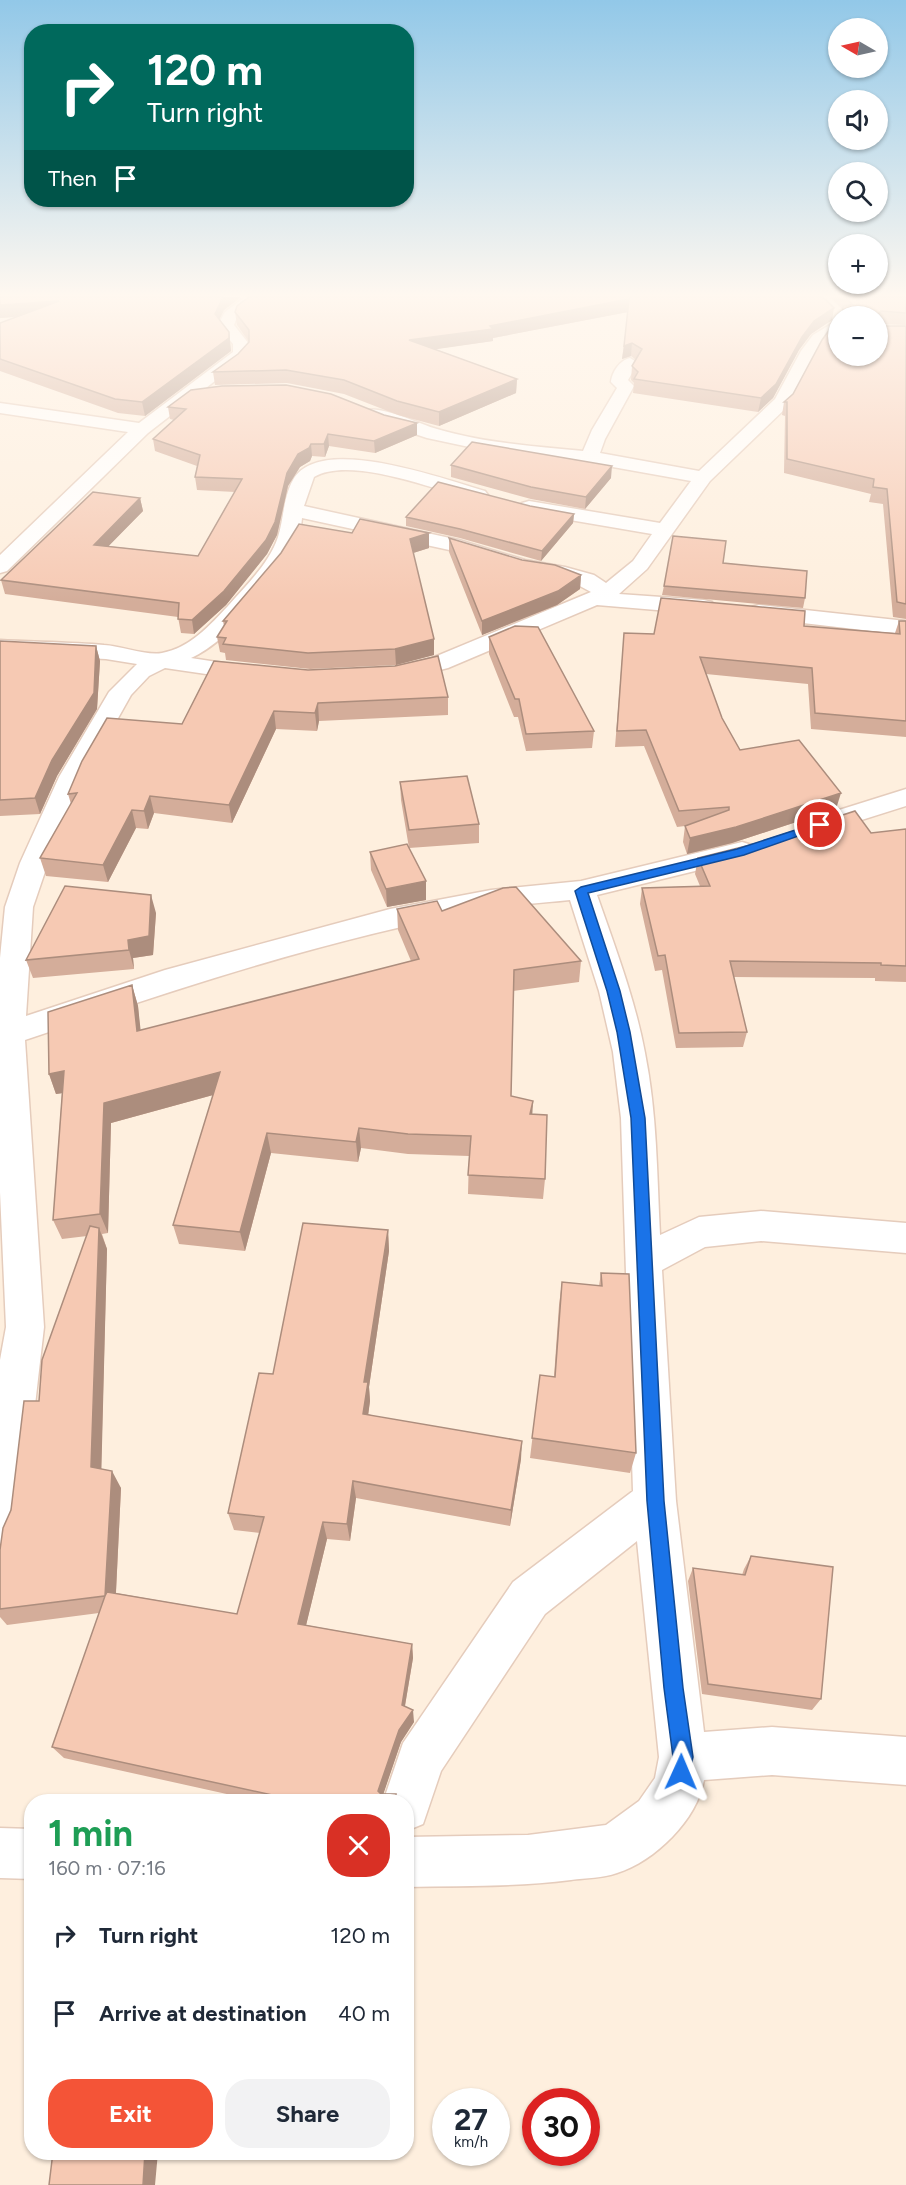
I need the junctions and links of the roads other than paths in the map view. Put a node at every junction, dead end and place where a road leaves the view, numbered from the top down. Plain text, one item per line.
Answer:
1 (180, 399) edge
2 (621, 399) edge
3 (784, 399) edge
4 (0, 408) edge
5 (359, 408) edge
6 (142, 429) junction
7 (590, 458) junction
8 (703, 477) junction
9 (294, 510) junction
10 (667, 530) junction
11 (0, 567) edge
12 (602, 596) junction
13 (906, 628) edge
14 (0, 647) edge
15 (165, 660) junction
16 (376, 675) edge
17 (274, 676) edge
18 (906, 797) edge
19 (581, 891) junction
20 (5, 1034) edge
21 (906, 1238) edge
22 (643, 1262) junction
23 (655, 1501) junction
24 (0, 1527) edge
25 (683, 1757) junction
26 (906, 1761) edge
27 (410, 1794) edge
28 (0, 1853) edge
29 (24, 1854) edge
30 (414, 1862) edge

1 - 6 street
2 - 7 street
3 - 8 street
4 - 6 street
5 - 7 street
6 - 11 street
7 - 8 street
8 - 10 street
9 - 10 street
9 - 12 street
9 - 15 street
10 - 12 street
12 - 13 street
12 - 16 street
14 - 15 street
15 - 17 street
15 - 20 street
18 - 19 street
19 - 20 street
19 - 22 street
20 - 24 street
21 - 22 street
22 - 23 street
23 - 25 street
23 - 27 street
25 - 26 street
25 - 30 street
28 - 29 street

